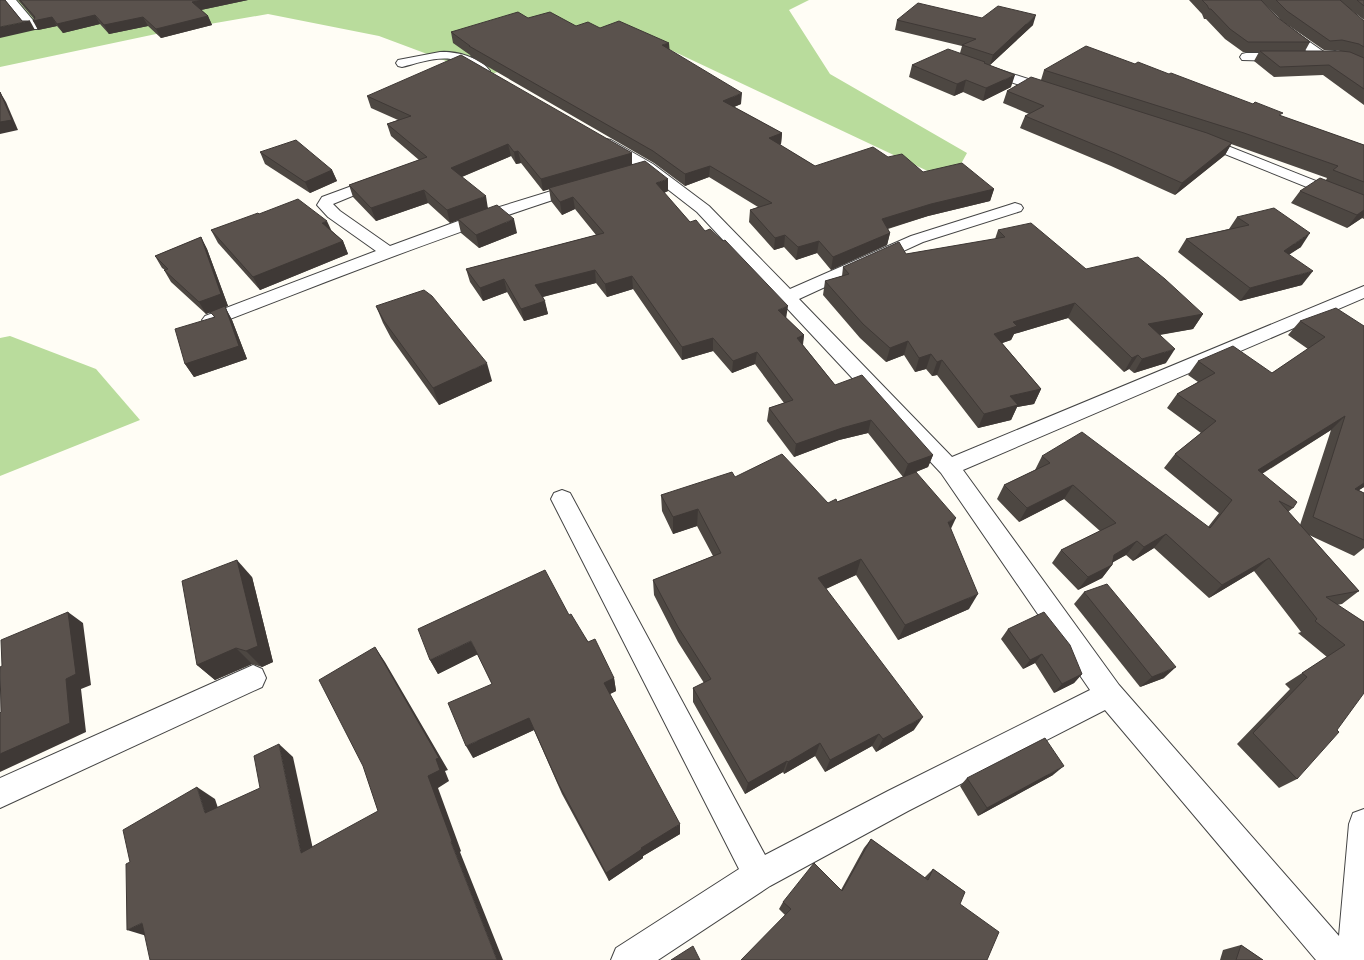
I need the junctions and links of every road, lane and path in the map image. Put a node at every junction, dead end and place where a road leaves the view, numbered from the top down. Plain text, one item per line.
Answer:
1 (10, 0) edge
2 (1254, 0) edge
3 (34, 26) edge
4 (1321, 56) junction
5 (1246, 58) dead end
6 (1362, 62) edge
7 (402, 63) dead end
8 (974, 66) edge
9 (503, 82) edge
10 (1064, 95) edge
11 (586, 132) edge
12 (1191, 136) edge
13 (648, 166) junction
14 (625, 173) edge
15 (379, 180) edge
16 (595, 182) edge
17 (1364, 205) edge
18 (1015, 208) dead end
19 (388, 252) junction
20 (1364, 291) edge
21 (788, 297) junction
22 (212, 320) edge
23 (948, 467) junction
24 (562, 499) dead end
25 (253, 678) dead end
26 (1109, 694) junction
27 (0, 793) edge
28 (1364, 824) edge
29 (759, 875) junction
30 (628, 960) edge
31 (1338, 960) edge
32 (1354, 960) edge

1 - 3 street
2 - 4 street
4 - 5 street
4 - 6 street
7 - 9 street
8 - 10 street
11 - 13 street
12 - 17 street
13 - 14 street
13 - 21 street
15 - 19 street
16 - 19 street
18 - 21 street
19 - 22 street
20 - 23 street
21 - 23 street
23 - 26 street
24 - 29 street
25 - 27 street
26 - 29 street
26 - 31 street
28 - 32 street
29 - 30 street

